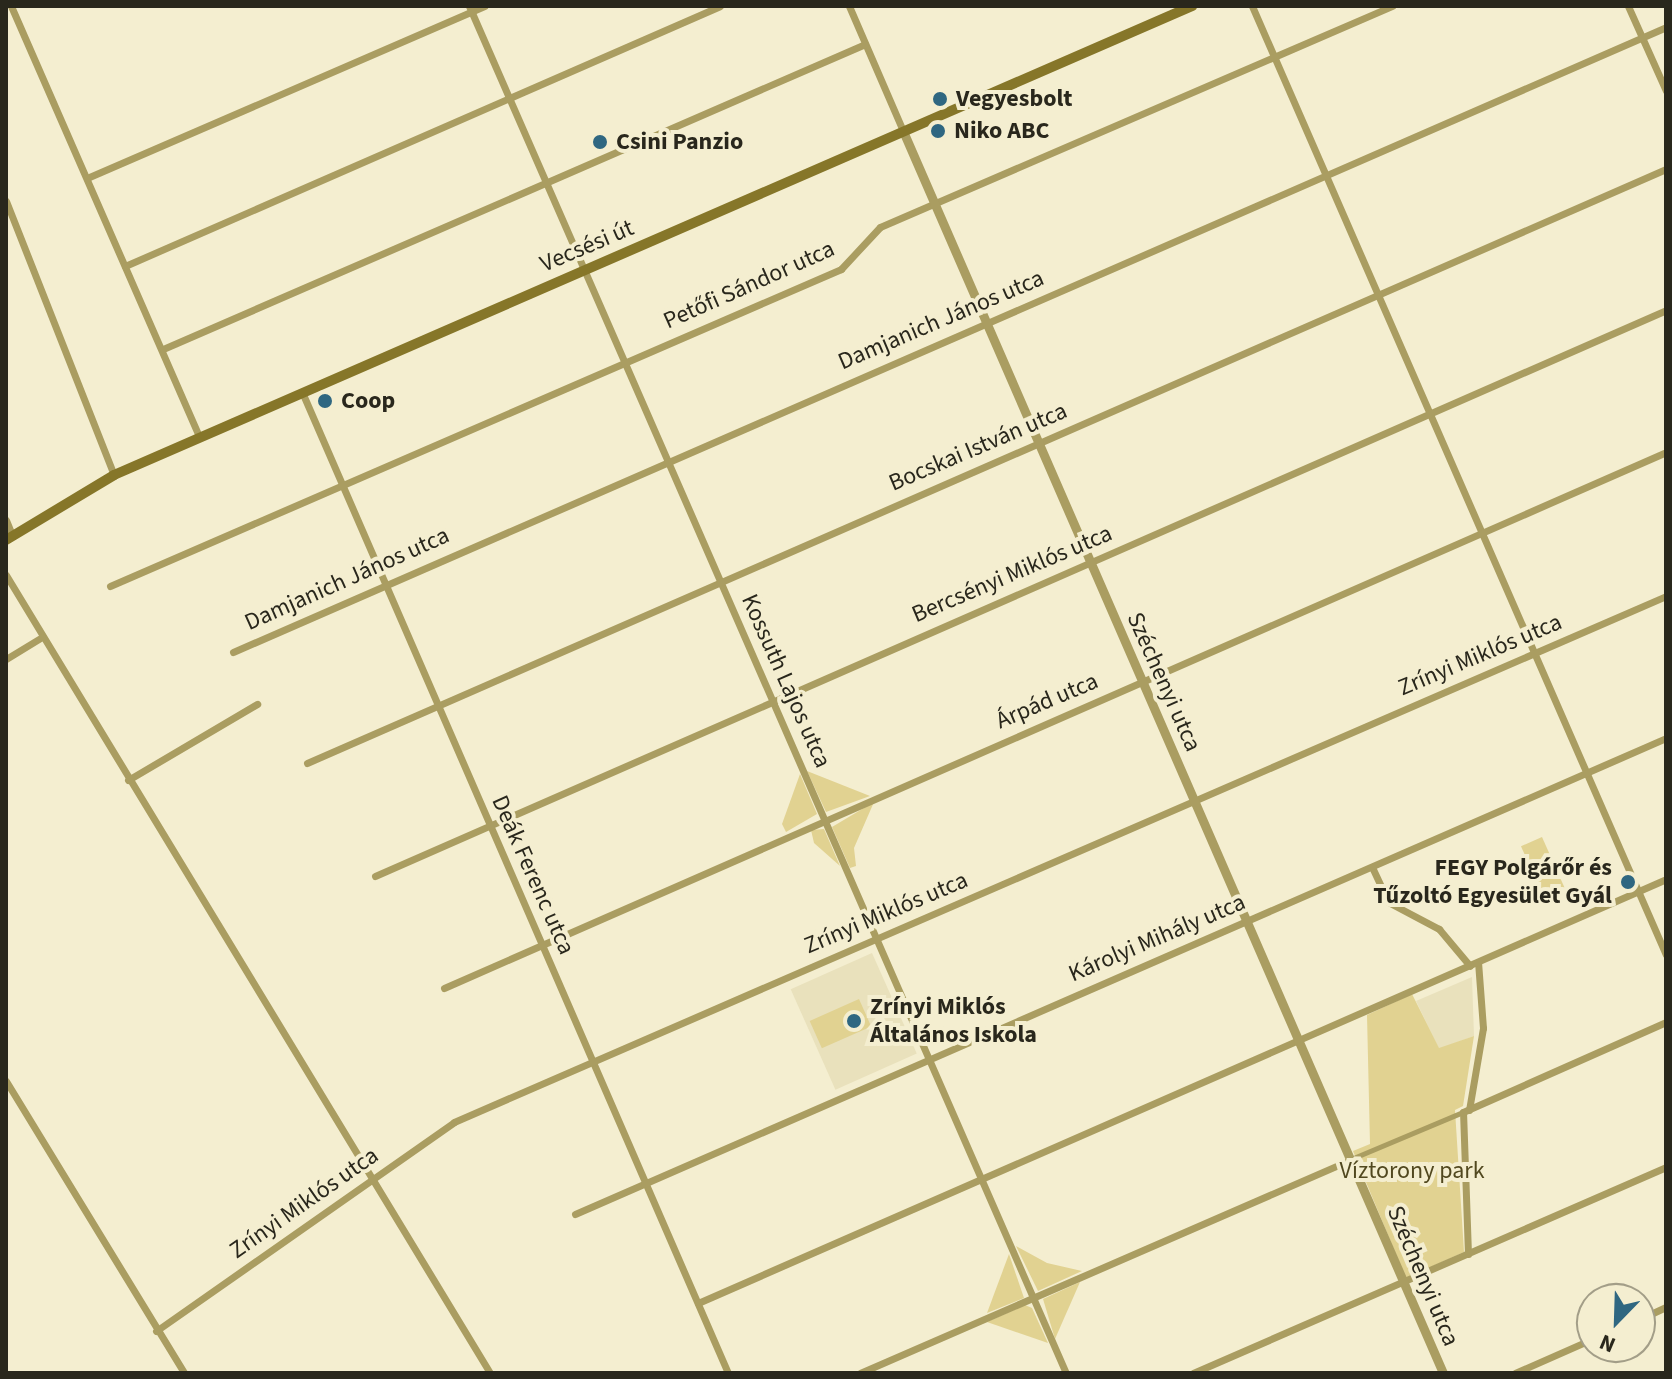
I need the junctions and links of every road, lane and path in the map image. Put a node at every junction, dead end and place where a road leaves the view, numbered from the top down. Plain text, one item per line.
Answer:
1 (484, 6) edge
2 (720, 6) edge
3 (849, 6) edge
4 (1192, 6) edge
5 (1252, 6) edge
6 (1392, 6) edge
7 (1628, 6) edge
8 (9, 7) edge
9 (471, 9) edge
10 (1666, 27) edge
11 (1642, 37) junction
12 (865, 44) junction
13 (1272, 55) junction
14 (1666, 91) edge
15 (509, 97) junction
16 (903, 131) junction
17 (1666, 169) edge
18 (1326, 175) junction
19 (87, 178) junction
20 (547, 182) junction
21 (6, 201) edge
22 (932, 203) junction
23 (125, 266) junction
24 (583, 270) junction
25 (1377, 294) junction
26 (1666, 310) edge
27 (985, 323) junction
28 (163, 349) junction
29 (624, 362) junction
30 (302, 392) junction
31 (1429, 414) junction
32 (199, 437) junction
33 (1037, 443) junction
34 (1666, 452) edge
35 (667, 461) junction
36 (114, 475) junction
37 (341, 484) junction
38 (6, 520) edge
39 (1482, 533) junction
40 (9, 537) edge
41 (1089, 562) junction
42 (6, 575) edge
43 (720, 579) junction
44 (384, 584) junction
45 (110, 586) dead end
46 (1666, 596) edge
47 (42, 637) junction
48 (233, 652) dead end
49 (1534, 653) junction
50 (6, 659) edge
51 (1142, 682) junction
52 (772, 700) junction
53 (257, 704) dead end
54 (436, 704) junction
55 (1666, 738) edge
56 (307, 763) dead end
57 (1587, 773) junction
58 (128, 780) junction
59 (1194, 802) junction
60 (825, 820) junction
61 (489, 823) junction
62 (1372, 867) junction
63 (375, 876) dead end
64 (1666, 879) edge
65 (1638, 892) junction
66 (1248, 921) junction
67 (876, 939) junction
68 (541, 943) junction
69 (1666, 955) edge
70 (1474, 964) junction
71 (444, 988) dead end
72 (1666, 1022) edge
73 (1299, 1041) junction
74 (929, 1059) junction
75 (593, 1063) junction
76 (6, 1081) edge
77 (1464, 1112) junction
78 (1350, 1160) junction
79 (1666, 1167) edge
80 (981, 1178) junction
81 (372, 1180) junction
82 (645, 1182) junction
83 (575, 1214) dead end
84 (1468, 1254) junction
85 (1403, 1282) junction
86 (1032, 1298) junction
87 (698, 1303) junction
88 (156, 1331) junction
89 (1576, 1346) edge
90 (184, 1373) edge
91 (490, 1373) edge
92 (728, 1373) edge
93 (860, 1373) edge
94 (1066, 1373) edge
95 (1193, 1373) edge
96 (1443, 1373) edge
97 (1515, 1373) edge

1 - 9 street
2 - 15 street
3 - 12 street, Széchenyi utca
4 - 16 main road, Vecsési út
5 - 13 street
6 - 13 street, Petőfi Sándor utca
7 - 11 street
8 - 19 street
9 - 15 street, Kossuth Lajos utca
9 - 19 street
10 - 11 street, Damjanich János utca
11 - 14 street
11 - 18 street, Damjanich János utca
12 - 16 street, Széchenyi utca
12 - 20 street
13 - 18 street
13 - 22 street, Petőfi Sándor utca
15 - 20 street, Kossuth Lajos utca
15 - 23 street
16 - 22 street, Széchenyi utca
16 - 24 main road, Vecsési út
17 - 25 street, Bocskai István utca
18 - 25 street
18 - 27 street, Damjanich János utca
19 - 23 street
20 - 24 street, Kossuth Lajos utca
20 - 28 street
21 - 36 street
22 - 27 street, Széchenyi utca
22 - 29 street, Petőfi Sándor utca
23 - 28 street
24 - 29 street, Kossuth Lajos utca
24 - 30 main road, Vecsési út
25 - 31 street
25 - 33 street, Bocskai István utca
26 - 31 street, Bercsényi Miklós utca
27 - 33 street, Széchenyi utca
27 - 35 street, Damjanich János utca
28 - 32 street
29 - 35 street, Kossuth Lajos utca
29 - 37 street, Petőfi Sándor utca
30 - 32 main road, Vecsési út
30 - 37 street, Deák Ferenc utca
31 - 39 street
31 - 41 street, Bercsényi Miklós utca
32 - 36 main road, Vecsési út
33 - 41 street, Széchenyi utca
33 - 43 street, Bocskai István utca
34 - 39 street, Árpád utca
35 - 43 street, Kossuth Lajos utca
35 - 44 street, Damjanich János utca
36 - 40 main road, Vecsési út
37 - 44 street, Deák Ferenc utca
37 - 45 street, Petőfi Sándor utca
38 - 40 street
39 - 49 street
39 - 51 street, Árpád utca
41 - 51 street, Széchenyi utca
41 - 52 street, Bercsényi Miklós utca
42 - 47 street
43 - 52 street, Kossuth Lajos utca
43 - 54 street, Bocskai István utca
44 - 48 street, Damjanich János utca
44 - 54 street, Deák Ferenc utca
46 - 49 street, Zrínyi Miklós utca
47 - 50 street
47 - 58 street
49 - 57 street
49 - 59 street, Zrínyi Miklós utca
51 - 59 street, Széchenyi utca
51 - 60 street, Árpád utca
52 - 60 street, Kossuth Lajos utca
52 - 61 street, Bercsényi Miklós utca
53 - 58 street
54 - 56 street, Bocskai István utca
54 - 61 street, Deák Ferenc utca
55 - 57 street, Károlyi Mihály utca
57 - 62 street, Károlyi Mihály utca
57 - 65 street
58 - 81 street
59 - 66 street, Széchenyi utca
59 - 67 street, Zrínyi Miklós utca
60 - 67 street, Kossuth Lajos utca
60 - 68 street, Árpád utca
61 - 63 street, Bercsényi Miklós utca
61 - 68 street, Deák Ferenc utca
62 - 66 street, Károlyi Mihály utca
62 - 70 street
64 - 65 street
65 - 69 street
65 - 70 street
66 - 73 street, Széchenyi utca
66 - 74 street, Károlyi Mihály utca
67 - 74 street, Kossuth Lajos utca
67 - 75 street, Zrínyi Miklós utca
68 - 71 street, Árpád utca
68 - 75 street, Deák Ferenc utca
70 - 73 street
70 - 77 street
72 - 77 street
73 - 78 street, Széchenyi utca
73 - 80 street
74 - 80 street, Kossuth Lajos utca
74 - 82 street, Károlyi Mihály utca
75 - 81 street, Zrínyi Miklós utca
75 - 82 street, Deák Ferenc utca
76 - 88 street
77 - 78 street
77 - 84 street
78 - 85 street, Széchenyi utca
78 - 86 street
79 - 84 street
80 - 86 street, Kossuth Lajos utca
80 - 87 street
81 - 88 street, Zrínyi Miklós utca
81 - 91 street
82 - 83 street, Károlyi Mihály utca
82 - 87 street, Deák Ferenc utca
84 - 85 street
85 - 95 street
85 - 96 street, Széchenyi utca
86 - 93 street
86 - 94 street, Kossuth Lajos utca
87 - 92 street, Deák Ferenc utca
88 - 90 street
89 - 97 street

